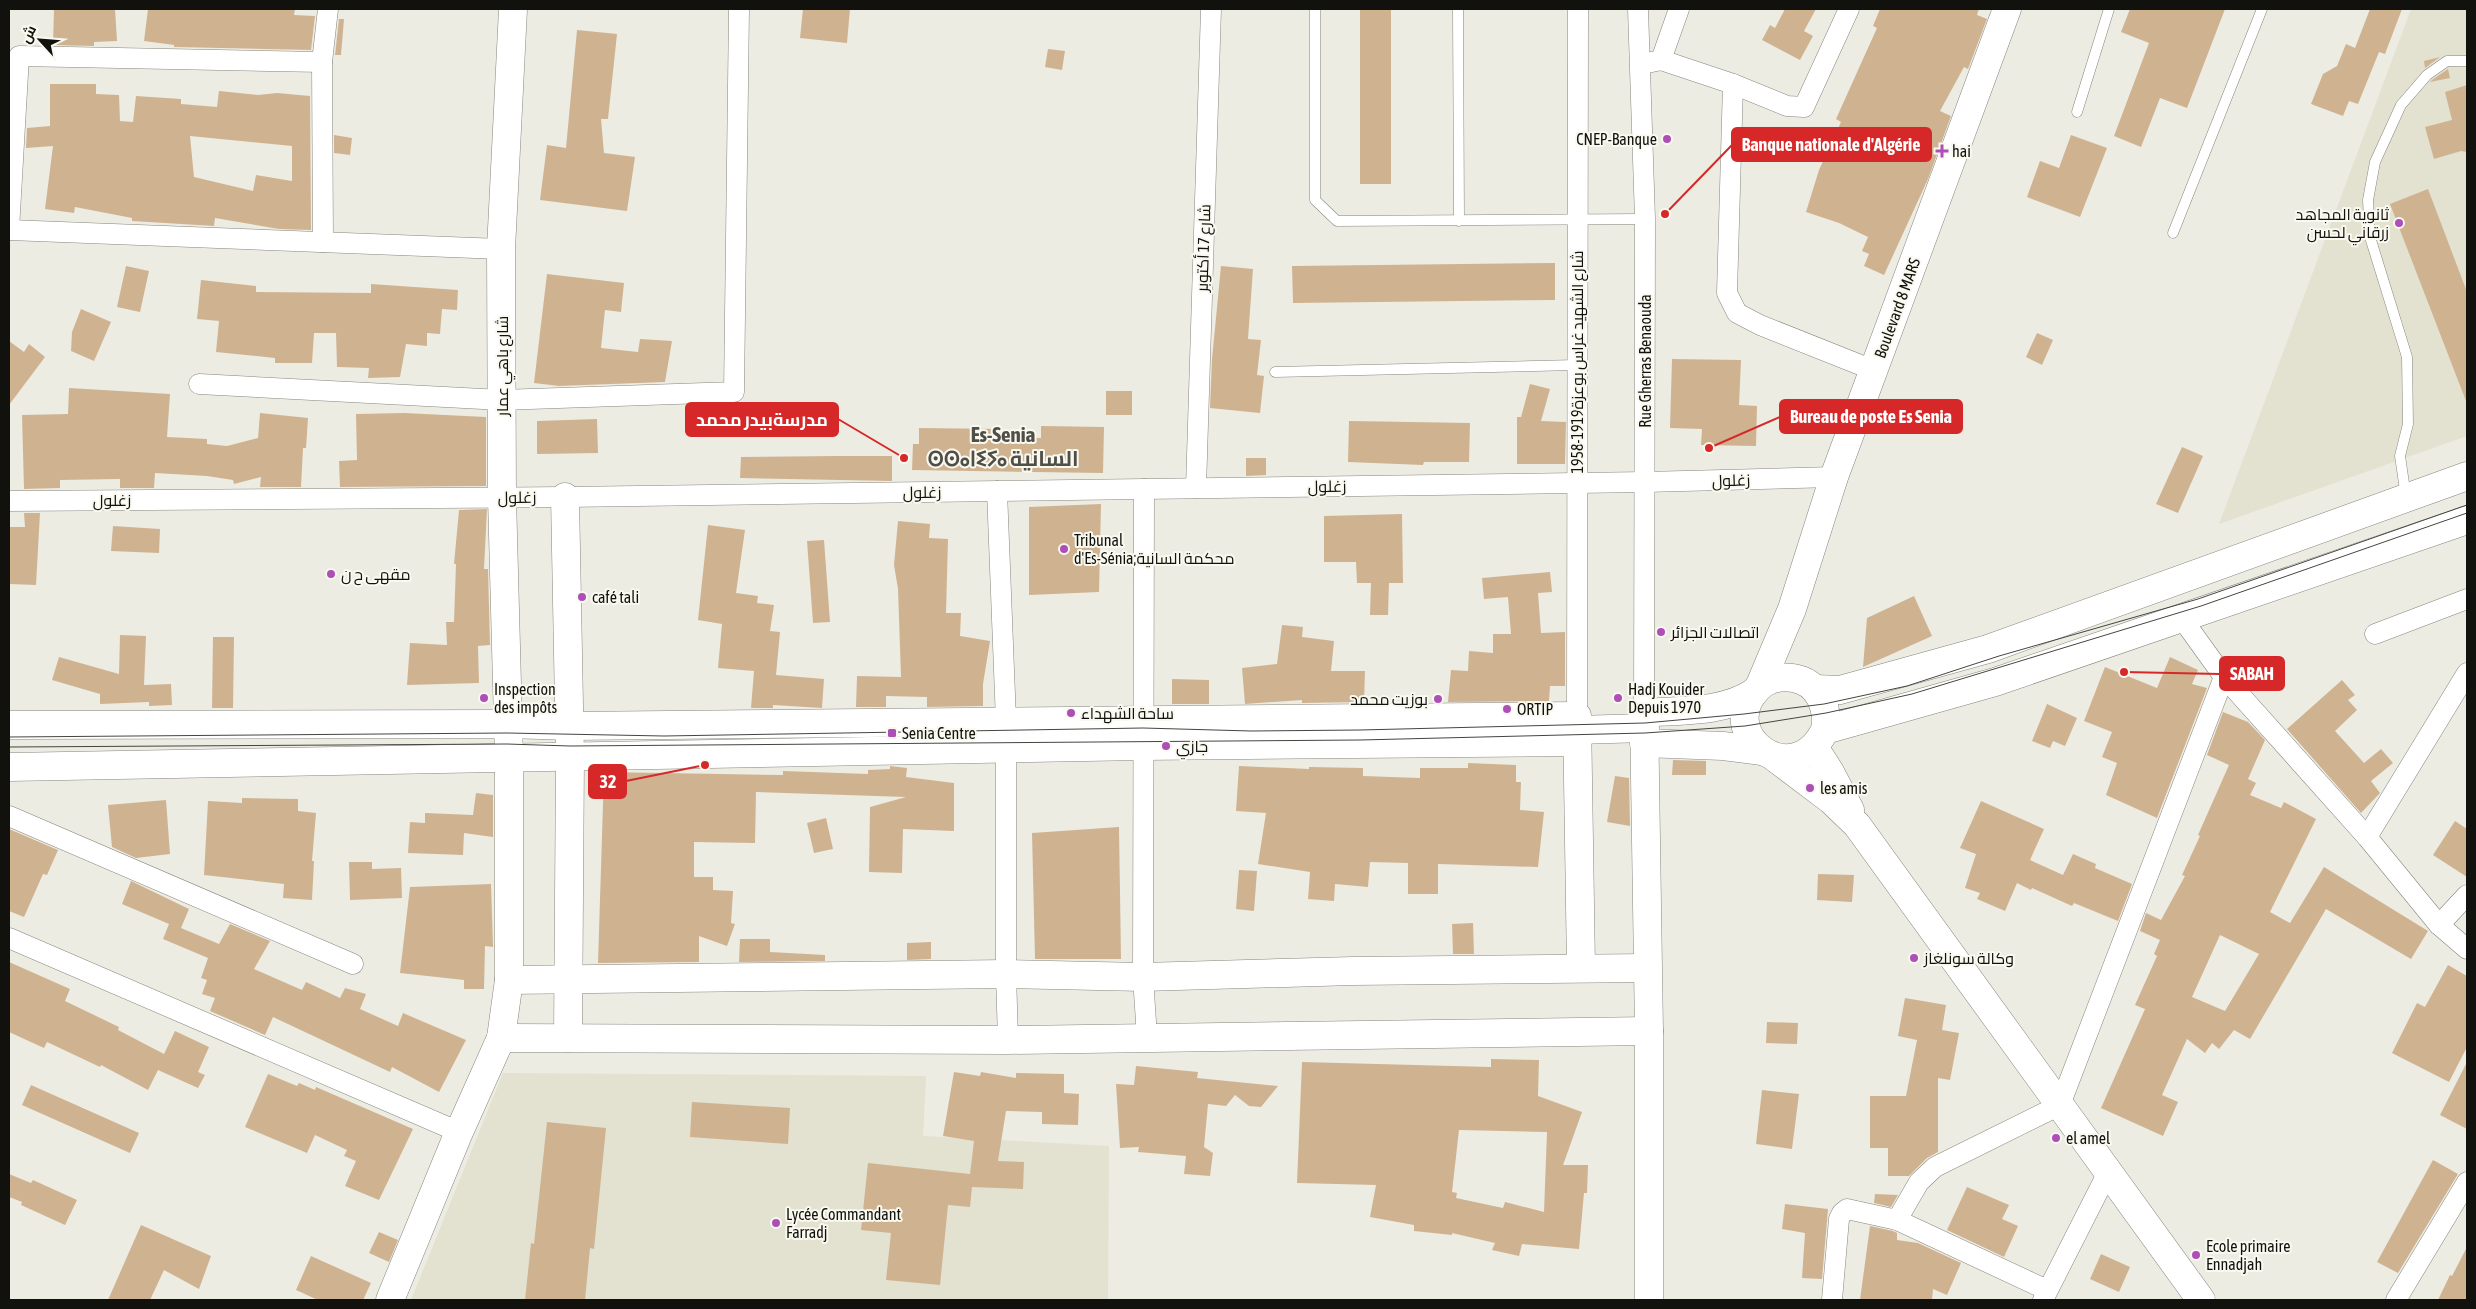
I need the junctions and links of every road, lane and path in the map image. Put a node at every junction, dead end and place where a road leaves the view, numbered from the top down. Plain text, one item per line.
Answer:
1 (328, 9) edge
2 (514, 9) edge
3 (739, 9) edge
4 (1211, 9) edge
5 (1315, 9) edge
6 (1458, 9) edge
7 (1578, 9) edge
8 (1638, 9) edge
9 (1679, 9) edge
10 (1849, 9) edge
11 (2007, 9) edge
12 (2109, 9) edge
13 (2262, 9) edge
14 (1661, 60) junction
15 (2467, 61) edge
16 (322, 62) junction
17 (1638, 64) junction
18 (1733, 84) junction
19 (2077, 112) dead end
20 (1645, 219) junction
21 (1459, 221) junction
22 (1577, 221) junction
23 (9, 230) edge
24 (2173, 233) dead end
25 (323, 242) junction
26 (501, 249) junction
27 (1576, 365) junction
28 (1874, 370) junction
29 (1275, 372) dead end
30 (198, 384) dead end
31 (502, 400) junction
32 (2467, 476) edge
33 (1834, 477) junction
34 (1645, 482) junction
35 (1576, 483) junction
36 (1196, 488) junction
37 (1144, 489) junction
38 (997, 491) junction
39 (502, 497) junction
40 (565, 497) junction
41 (2406, 498) junction
42 (9, 501) edge
43 (2467, 520) edge
44 (2467, 599) edge
45 (1792, 609) junction
46 (2183, 620) junction
47 (2375, 634) dead end
48 (2467, 673) edge
49 (2224, 677) junction
50 (1807, 684) junction
51 (1756, 689) junction
52 (1006, 721) junction
53 (506, 724) junction
54 (9, 725) edge
55 (570, 726) junction
56 (1645, 728) junction
57 (1577, 729) junction
58 (1142, 733) junction
59 (1819, 738) junction
60 (1006, 749) junction
61 (1768, 754) junction
62 (570, 757) junction
63 (509, 759) junction
64 (9, 767) edge
65 (9, 816) edge
66 (1857, 825) junction
67 (2367, 837) junction
68 (2467, 895) edge
69 (2439, 925) junction
70 (9, 938) edge
71 (2467, 949) edge
72 (353, 964) dead end
73 (1581, 968) junction
74 (1647, 968) junction
75 (1006, 974) junction
76 (1143, 977) junction
77 (509, 980) junction
78 (568, 980) junction
79 (1649, 1031) junction
80 (1147, 1037) junction
81 (501, 1038) junction
82 (568, 1038) junction
83 (1008, 1040) junction
84 (2060, 1105) junction
85 (459, 1132) junction
86 (2108, 1172) junction
87 (2467, 1182) edge
88 (1897, 1220) junction
89 (2045, 1295) edge
90 (390, 1300) edge
91 (1649, 1300) edge
92 (1832, 1300) edge
93 (2201, 1300) edge
94 (2396, 1300) edge

1 - 16 street
2 - 26 main road, شارع باهي عمار
3 - 31 street
4 - 36 street, شارع 17 أكتوبر
5 - 21 lane
6 - 21 lane
7 - 22 street, شارع الشهيد غراس بوعزة1919-1958
8 - 17 street, Rue Gherras Benaouda
9 - 14 street
10 - 18 street
11 - 28 main road, Boulevard 8 MARS
12 - 19 lane
13 - 24 lane
14 - 17 street
14 - 18 street
15 - 41 lane
16 - 23 street
16 - 25 street
17 - 20 street, Rue Gherras Benaouda
18 - 28 street
20 - 22 lane
20 - 34 street, Rue Gherras Benaouda
21 - 22 lane
22 - 27 street, شارع الشهيد غراس بوعزة1919-1958
23 - 25 street
25 - 26 street
26 - 31 main road, شارع باهي عمار
27 - 29 lane
27 - 35 street, شارع الشهيد غراس بوعزة1919-1958
28 - 33 main road, Boulevard 8 MARS
30 - 31 street
31 - 39 main road, شارع باهي عمار
32 - 41 main road
33 - 34 street, زغلول
33 - 45 main road, Boulevard 8 MARS
34 - 35 street, زغلول
34 - 56 street, Rue Gherras Benaouda
35 - 36 street, زغلول
35 - 57 street, شارع الشهيد غراس بوعزة1919-1958
36 - 37 street, زغلول
37 - 38 street, زغلول
37 - 58 street
38 - 40 street, زغلول
38 - 52 street
39 - 40 street, زغلول
39 - 42 street, زغلول
39 - 53 main road, شارع باهي عمار
40 - 55 main road
41 - 50 main road
43 - 46 main road
44 - 47 street
45 - 50 main road
45 - 51 main road
46 - 49 street
46 - 59 main road
48 - 67 street
49 - 67 street
49 - 84 street
50 - 51 main road
50 - 59 main road
51 - 56 main road
51 - 61 main road
52 - 55 main road
52 - 58 main road
52 - 60 street
53 - 54 main road
53 - 55 main road
53 - 63 main road, شارع باهي عمار
55 - 62 main road
56 - 57 main road
56 - 61 main road
56 - 74 main road
57 - 58 main road
57 - 73 main road
58 - 60 main road
58 - 76 street
59 - 61 main road
59 - 66 main road
60 - 62 main road
60 - 75 street
61 - 66 main road
62 - 63 main road
62 - 78 main road
63 - 64 main road
63 - 77 main road, شارع باهي عمار
65 - 72 street
66 - 84 main road
67 - 69 street
68 - 69 street
69 - 71 street
70 - 85 street
73 - 74 main road
73 - 76 main road
74 - 79 main road
75 - 76 main road
75 - 78 main road
75 - 83 street
76 - 80 street
77 - 78 main road
77 - 81 main road, شارع باهي عمار
78 - 82 main road
79 - 80 main road
79 - 91 main road
80 - 83 main road
81 - 82 main road
81 - 85 main road, شارع باهي عمار
82 - 83 main road
84 - 86 main road
84 - 88 street
85 - 90 main road, شارع باهي عمار
86 - 89 street
86 - 93 main road
87 - 94 street
88 - 89 street
88 - 92 street

